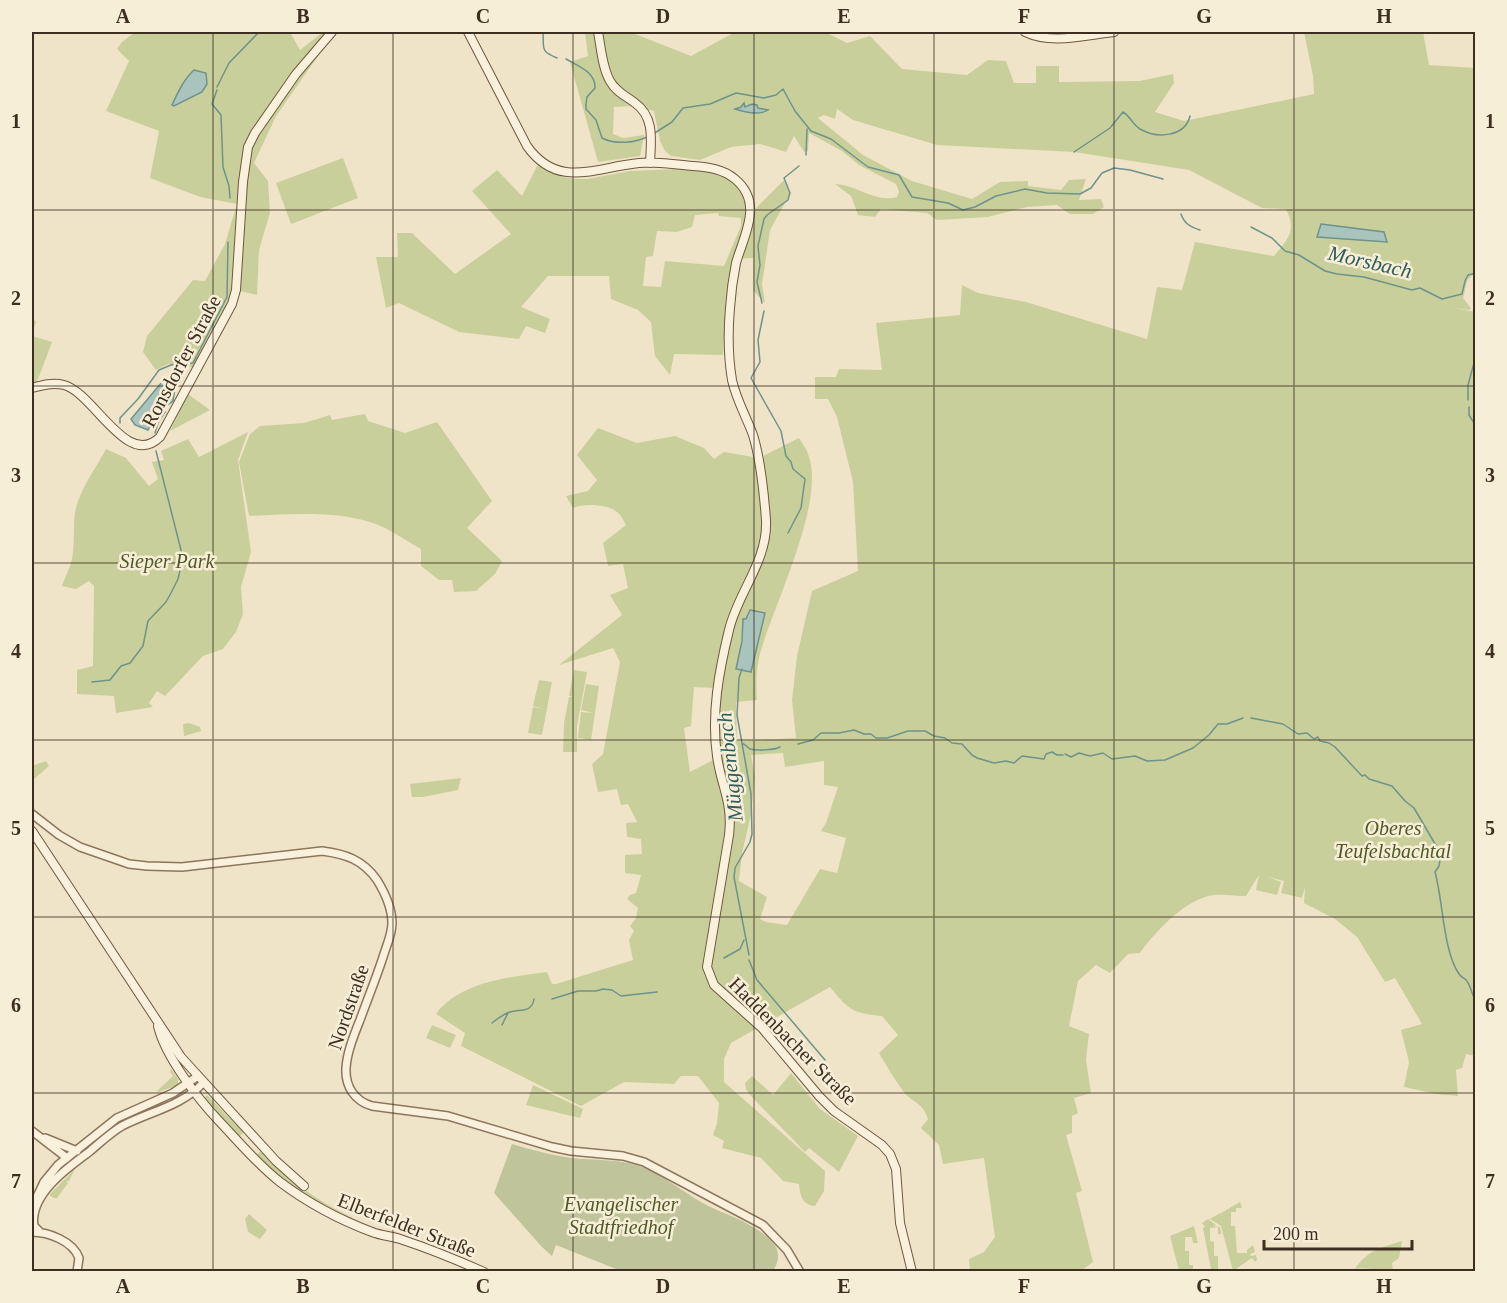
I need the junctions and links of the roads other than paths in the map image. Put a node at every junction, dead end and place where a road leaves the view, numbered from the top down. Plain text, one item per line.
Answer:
1 (332, 32) edge
2 (468, 32) edge
3 (598, 32) edge
4 (1025, 32) edge
5 (1114, 32) edge
6 (650, 163) junction
7 (32, 388) edge
8 (32, 814) edge
9 (32, 831) edge
10 (156, 1022) junction
11 (200, 1079) junction
12 (188, 1084) junction
13 (194, 1092) junction
14 (32, 1131) edge
15 (40, 1136) junction
16 (255, 1138) junction
17 (245, 1149) junction
18 (77, 1151) junction
19 (67, 1158) junction
20 (78, 1160) junction
21 (303, 1186) dead end
22 (32, 1207) edge
23 (36, 1232) edge
24 (77, 1272) edge
25 (484, 1272) edge
26 (800, 1272) edge
27 (912, 1272) edge

1 - 7 main road, Ronsdorfer Straße
2 - 6 main road, Haddenbacher Straße
3 - 6 main road
4 - 5 main road
6 - 27 main road, Haddenbacher Straße
8 - 26 street, Nordstraße
9 - 10 main road, Elberfelder Straße
10 - 11 main road, Elberfelder Straße
10 - 12 main road, Elberfelder Straße
11 - 12 street
11 - 13 street
11 - 16 main road, Elberfelder Straße
12 - 13 main road, Elberfelder Straße
12 - 18 street
13 - 17 main road, Elberfelder Straße
13 - 20 street
14 - 15 street
15 - 18 street
15 - 19 street
16 - 17 main road
16 - 21 main road, Elberfelder Straße
17 - 25 main road, Elberfelder Straße
18 - 19 street
18 - 20 street
19 - 20 street
19 - 22 street
20 - 23 street
23 - 24 street

